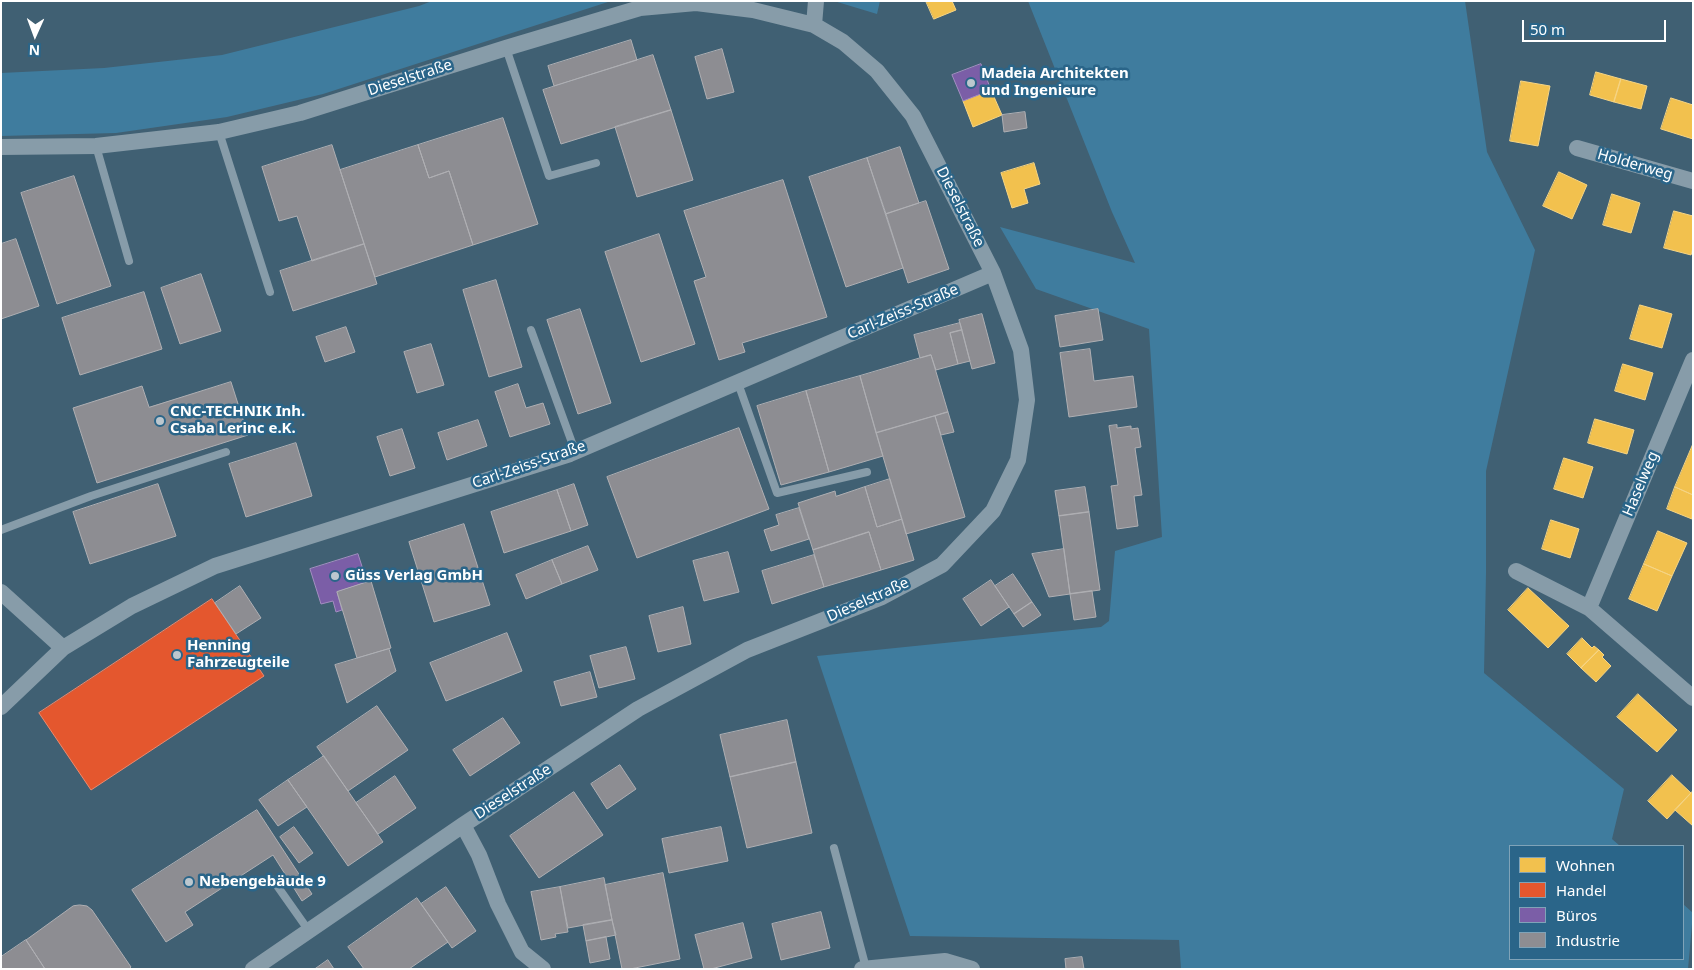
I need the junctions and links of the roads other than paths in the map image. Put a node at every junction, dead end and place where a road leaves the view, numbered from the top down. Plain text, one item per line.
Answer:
1 (816, 1) edge
2 (814, 25) junction
3 (506, 48) junction
4 (220, 132) junction
5 (96, 146) junction
6 (1, 147) edge
7 (1578, 148) dead end
8 (596, 163) dead end
9 (1693, 181) edge
10 (129, 261) dead end
11 (993, 273) junction
12 (270, 292) dead end
13 (531, 330) dead end
14 (1693, 360) edge
15 (738, 383) junction
16 (575, 451) junction
17 (226, 452) dead end
18 (867, 472) dead end
19 (1, 530) edge
20 (1516, 571) dead end
21 (1, 592) edge
22 (1589, 608) junction
23 (63, 648) junction
24 (1693, 698) edge
25 (4, 700) edge
26 (463, 825) junction
27 (834, 848) dead end
28 (273, 880) dead end
29 (308, 930) junction
30 (521, 961) edge
31 (866, 968) edge
32 (253, 969) edge
33 (543, 969) edge
34 (862, 969) edge
35 (972, 969) edge

1 - 2 street
2 - 3 street, Dieselstraße
2 - 11 street, Dieselstraße
3 - 4 street, Dieselstraße
3 - 8 lane
4 - 5 street, Dieselstraße
4 - 12 lane
5 - 6 street, Dieselstraße
5 - 10 lane
7 - 9 street, Holderweg
11 - 15 street, Carl-Zeiss-Straße
11 - 26 street, Dieselstraße
13 - 16 lane
14 - 22 street, Haselweg
15 - 16 street, Carl-Zeiss-Straße
15 - 18 lane
16 - 23 street, Carl-Zeiss-Straße
17 - 19 lane
20 - 22 street
21 - 23 street
22 - 24 street
23 - 25 street, Carl-Zeiss-Straße
26 - 29 street, Dieselstraße
26 - 30 street
27 - 31 lane
28 - 29 lane
29 - 32 street, Dieselstraße
30 - 33 street
31 - 34 street
31 - 35 street

